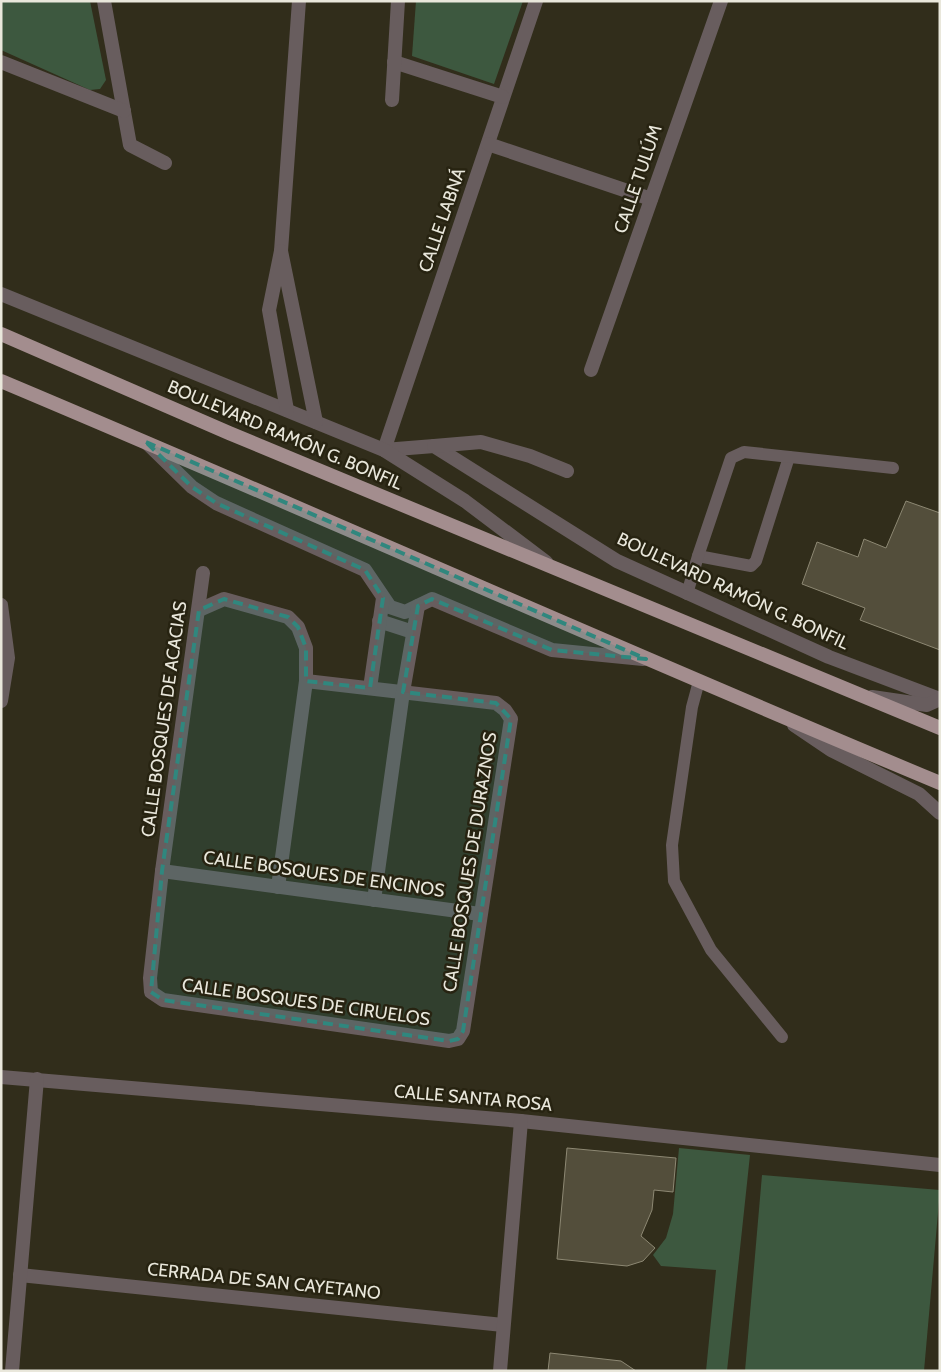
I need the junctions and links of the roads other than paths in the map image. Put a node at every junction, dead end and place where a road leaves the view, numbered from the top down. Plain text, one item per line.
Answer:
1 (104, 1) edge
2 (299, 1) edge
3 (398, 1) edge
4 (536, 1) edge
5 (721, 1) edge
6 (1, 62) edge
7 (394, 62) junction
8 (503, 97) junction
9 (392, 100) dead end
10 (124, 111) junction
11 (488, 144) junction
12 (165, 163) dead end
13 (651, 199) junction
14 (281, 252) junction
15 (1, 294) edge
16 (1, 334) edge
17 (591, 370) dead end
18 (1, 380) edge
19 (287, 410) junction
20 (316, 422) junction
21 (146, 442) junction
22 (434, 446) junction
23 (384, 450) junction
24 (789, 457) junction
25 (893, 468) dead end
26 (568, 471) dead end
27 (698, 556) junction
28 (555, 569) junction
29 (203, 573) dead end
30 (687, 594) junction
31 (382, 598) junction
32 (418, 606) junction
33 (2, 607) edge
34 (199, 610) junction
35 (379, 621) junction
36 (413, 632) junction
37 (646, 659) junction
38 (306, 681) junction
39 (699, 681) junction
40 (370, 688) junction
41 (404, 692) junction
42 (865, 696) junction
43 (940, 699) edge
44 (1, 701) edge
45 (783, 718) junction
46 (940, 728) edge
47 (940, 783) edge
48 (940, 812) edge
49 (162, 871) junction
50 (278, 887) junction
51 (374, 900) junction
52 (480, 914) junction
53 (151, 992) joint
54 (782, 1037) dead end
55 (458, 1038) joint
56 (1, 1077) edge
57 (37, 1079) junction
58 (521, 1121) junction
59 (938, 1163) edge
60 (20, 1275) junction
61 (503, 1324) junction
62 (12, 1371) edge
63 (500, 1371) edge

1 - 10 street
2 - 14 street
3 - 7 street
4 - 8 street, CALLE LABNÁ
5 - 13 street, CALLE TULÚM
6 - 10 street
7 - 8 street
7 - 9 street
8 - 11 street, CALLE LABNÁ
10 - 12 street
11 - 13 street
11 - 23 street, CALLE LABNÁ
13 - 17 street, CALLE TULÚM
14 - 19 street
14 - 20 street
15 - 19 street, BOULEVARD RAMÓN G. BONFIL
16 - 28 main road, BOULEVARD RAMÓN G. BONFIL
18 - 21 main road
19 - 20 street, BOULEVARD RAMÓN G. BONFIL
20 - 23 street, BOULEVARD RAMÓN G. BONFIL
21 - 31 street
21 - 37 main road
22 - 23 street, BOULEVARD RAMÓN G. BONFIL
22 - 26 street
22 - 30 street, BOULEVARD RAMÓN G. BONFIL
23 - 28 street, BOULEVARD RAMÓN G. BONFIL
24 - 25 lane
24 - 27 lane
24 - 27 lane
27 - 30 lane
28 - 42 main road, BOULEVARD RAMÓN G. BONFIL
29 - 34 street, CALLE BOSQUES DE ACACIAS
30 - 43 street, BOULEVARD RAMÓN G. BONFIL
31 - 32 street
31 - 35 street
32 - 36 street
32 - 37 street
33 - 44 street
34 - 38 street
34 - 49 street, CALLE BOSQUES DE ACACIAS
35 - 36 street
35 - 40 street
36 - 41 street
37 - 39 main road
38 - 40 street
38 - 50 street
39 - 45 main road
39 - 54 lane
40 - 41 street, CALLE BOSQUES DE DURAZNOS
41 - 51 street
41 - 52 street, CALLE BOSQUES DE DURAZNOS
42 - 43 street
42 - 46 main road, BOULEVARD RAMÓN G. BONFIL
45 - 47 main road
45 - 48 street
49 - 50 street, CALLE BOSQUES DE ENCINOS
49 - 53 street, CALLE BOSQUES DE ACACIAS
50 - 51 street, CALLE BOSQUES DE ENCINOS
51 - 52 street, CALLE BOSQUES DE ENCINOS
52 - 55 street, CALLE BOSQUES DE DURAZNOS
53 - 55 street, CALLE BOSQUES DE CIRUELOS
56 - 57 street, CALLE SANTA ROSA
57 - 58 street, CALLE SANTA ROSA
57 - 60 street
58 - 59 street, CALLE SANTA ROSA
58 - 61 street
60 - 61 street, CERRADA DE SAN CAYETANO
60 - 62 street
61 - 63 street

